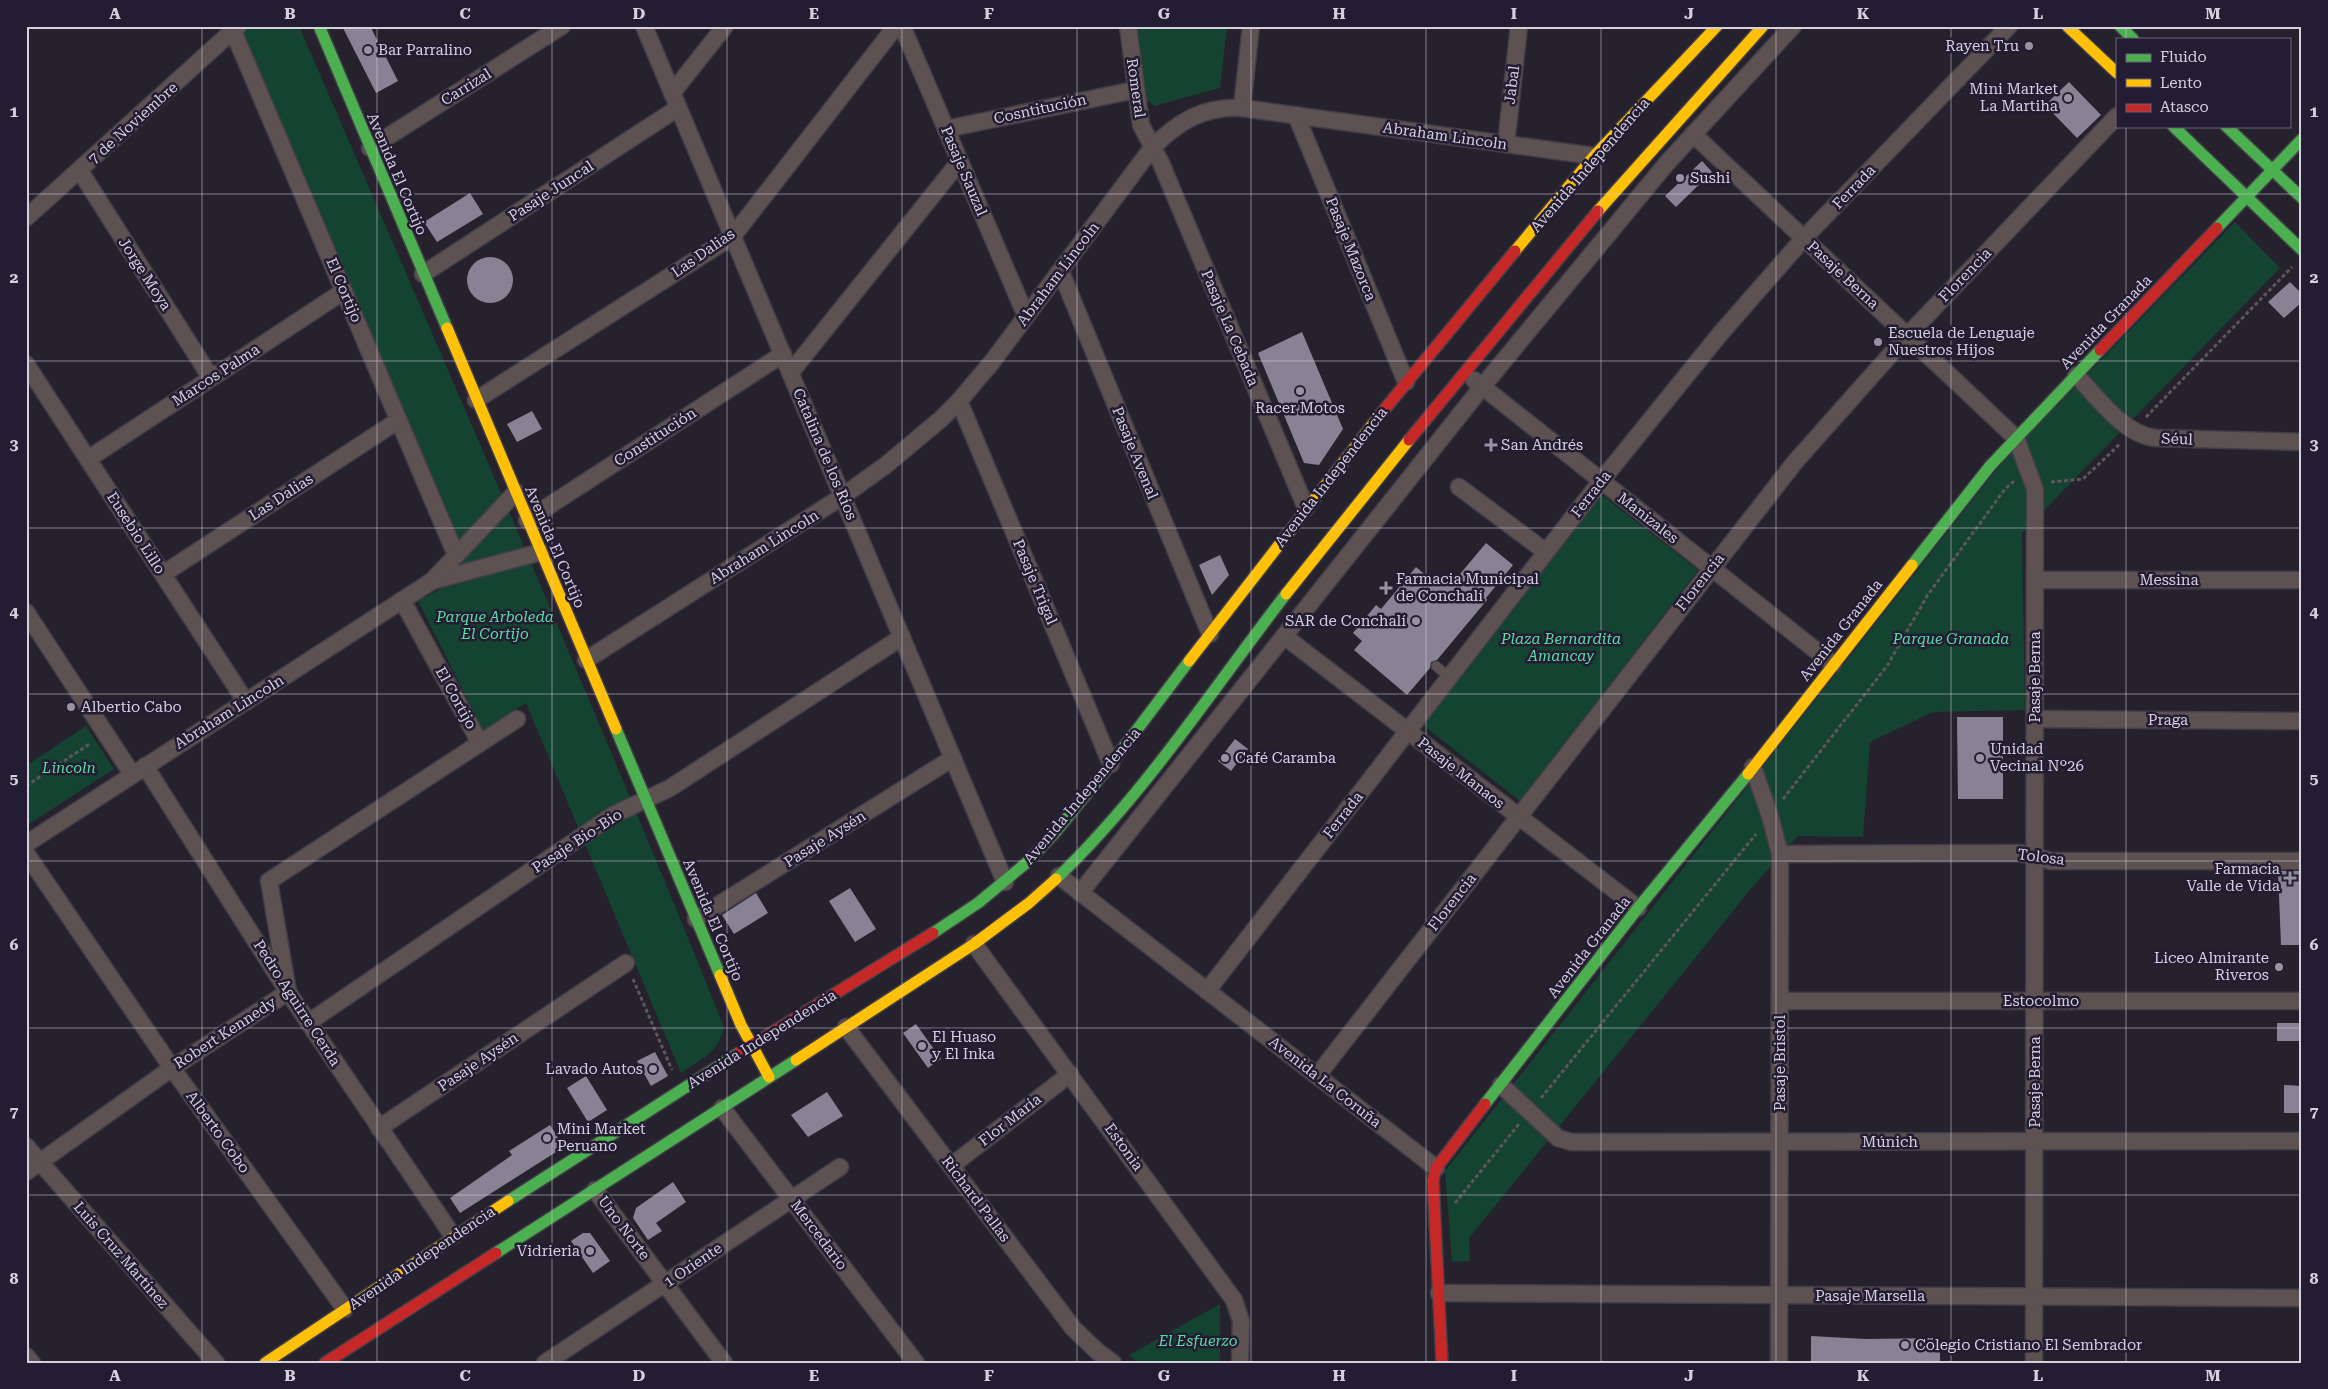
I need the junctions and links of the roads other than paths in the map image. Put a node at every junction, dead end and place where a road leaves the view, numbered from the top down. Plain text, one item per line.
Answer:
1 (562, 26) edge
2 (644, 26) edge
3 (725, 26) edge
4 (896, 26) edge
5 (902, 26) edge
6 (1128, 26) edge
7 (1251, 26) edge
8 (1519, 26) edge
9 (1717, 26) edge
10 (1763, 26) edge
11 (1793, 26) edge
12 (2009, 26) edge
13 (2067, 26) edge
14 (2120, 26) edge
15 (234, 28) edge
16 (323, 28) edge
17 (2132, 38) edge
18 (2116, 72) edge
19 (1135, 90) junction
20 (675, 100) junction
21 (1242, 108) junction
22 (1296, 115) junction
23 (2116, 117) edge
24 (2175, 128) edge
25 (2228, 128) edge
26 (946, 129) junction
27 (1692, 134) junction
28 (2302, 139) edge
29 (1506, 144) junction
30 (370, 148) junction
31 (1152, 148) junction
32 (1594, 156) junction
33 (960, 161) junction
34 (2273, 170) junction
35 (80, 171) junction
36 (2246, 196) junction
37 (2302, 198) edge
38 (26, 218) edge
39 (733, 236) junction
40 (1804, 238) junction
41 (2302, 250) edge
42 (1061, 272) junction
43 (423, 274) junction
44 (344, 291) junction
45 (1026, 316) junction
46 (1907, 336) junction
47 (783, 354) junction
48 (26, 364) edge
49 (1463, 371) junction
50 (791, 372) junction
51 (2076, 375) junction
52 (212, 378) junction
53 (1406, 382) junction
54 (1482, 386) junction
55 (476, 400) junction
56 (960, 401) junction
57 (399, 420) junction
58 (2016, 438) junction
59 (2302, 442) edge
60 (88, 459) junction
61 (1601, 481) junction
62 (1459, 487) dead end
63 (516, 492) junction
64 (843, 496) junction
65 (1306, 508) junction
66 (527, 520) junction
67 (541, 552) junction
68 (1546, 552) junction
69 (456, 555) junction
70 (1711, 568) junction
71 (163, 574) junction
72 (2035, 580) junction
73 (2302, 580) edge
74 (432, 581) junction
75 (402, 600) junction
76 (26, 612) edge
77 (1210, 634) junction
78 (1284, 636) junction
79 (902, 637) junction
80 (586, 660) junction
81 (1833, 664) junction
82 (1436, 666) dead end
83 (1449, 677) junction
84 (246, 702) junction
85 (517, 719) dead end
86 (2035, 719) junction
87 (2302, 721) edge
88 (1407, 732) junction
89 (480, 742) junction
90 (953, 758) junction
91 (1111, 764) junction
92 (1753, 767) junction
93 (138, 770) junction
94 (646, 800) junction
95 (1518, 817) junction
96 (26, 844) edge
97 (26, 853) edge
98 (1780, 854) junction
99 (2035, 857) junction
100 (2302, 861) edge
101 (1059, 876) junction
102 (1005, 882) junction
103 (1080, 893) junction
104 (1638, 908) junction
105 (696, 919) junction
106 (974, 944) junction
107 (626, 963) road end
108 (1207, 991) junction
109 (288, 992) junction
110 (1780, 1001) junction
111 (2035, 1001) junction
112 (2302, 1001) edge
113 (309, 1022) junction
114 (846, 1027) junction
115 (751, 1045) junction
116 (172, 1068) junction
117 (1070, 1074) junction
118 (1317, 1076) junction
119 (769, 1077) junction
120 (1501, 1085) junction
121 (722, 1108) junction
122 (379, 1128) junction
123 (1780, 1142) junction
124 (2035, 1142) junction
125 (2302, 1142) edge
126 (26, 1146) edge
127 (39, 1161) junction
128 (951, 1166) junction
129 (840, 1167) dead end
130 (1436, 1168) junction
131 (26, 1172) edge
132 (595, 1190) junction
133 (791, 1199) junction
134 (453, 1236) junction
135 (665, 1283) junction
136 (1439, 1294) junction
137 (1779, 1296) junction
138 (2034, 1297) junction
139 (2302, 1298) edge
140 (345, 1309) junction
141 (26, 1356) edge
142 (32, 1363) edge
143 (216, 1363) edge
144 (265, 1363) edge
145 (325, 1363) edge
146 (545, 1363) edge
147 (724, 1363) edge
148 (916, 1363) edge
149 (1113, 1363) edge
150 (1240, 1363) edge
151 (1442, 1363) edge
152 (1779, 1363) edge
153 (2034, 1363) edge

1 - 30 street, Carrizal
2 - 20 street, Catalina de los Ríos
3 - 20 street, Pasaje Juncal
4 - 39 street, Las Dalias
5 - 26 street, Pasaje Sauzal
6 - 19 street, Romeral
7 - 21 street
8 - 29 street, Jabal
9 - 32 main road, Avenida Independencia
10 - 49 main road
11 - 27 street
12 - 40 street, Ferrada
13 - 18 main road
14 - 17 main road
15 - 35 street, 7 de Noviembre
15 - 44 street, El Cortijo
16 - 30 main road, Avenida El Cortijo
19 - 26 street, Cosntitución
19 - 31 street, Romeral
20 - 39 street, Catalina de los Ríos
20 - 43 street, Pasaje Juncal
21 - 22 street, Abraham Lincoln
21 - 31 street, Abraham Lincoln
22 - 29 street, Abraham Lincoln
22 - 53 street, Pasaje Mazorca
23 - 46 street, Florencia
24 - 36 main road
25 - 34 main road
26 - 33 street, Pasaje Sauzal
27 - 40 street, Pasaje Berna
27 - 54 street
28 - 34 main road, Avenida Granada
29 - 32 street, Abraham Lincoln
30 - 43 main road, Avenida El Cortijo
31 - 42 street, Abraham Lincoln
31 - 65 street, Pasaje La Cebada
32 - 53 main road, Avenida Independencia
33 - 45 street, Pasaje Sauzal
33 - 50 street
34 - 36 main road, Avenida Granada
34 - 37 main road
35 - 38 street, 7 de Noviembre
35 - 52 street, Jorge Moya
36 - 41 main road
36 - 51 main road, Avenida Granada
39 - 47 street, Catalina de los Ríos
39 - 55 street, Las Dalias
40 - 46 street, Pasaje Berna
40 - 61 street, Ferrada
42 - 45 street, Abraham Lincoln
42 - 77 street, Pasaje Avenal
43 - 55 main road, Avenida El Cortijo
44 - 52 street, Marcos Palma
44 - 57 street, El Cortijo
45 - 56 street, Abraham Lincoln
46 - 58 street, Pasaje Berna
46 - 70 street, Florencia
47 - 50 street, Catalina de los Ríos
47 - 66 street, Constitución
48 - 60 street, Eusebio Lillo
49 - 54 street, Manizales
49 - 101 main road
50 - 64 street, Catalina de los Ríos
51 - 58 main road, Avenida Granada
51 - 59 street, Séul
52 - 60 street, Marcos Palma
53 - 65 main road, Avenida Independencia
54 - 61 street, Manizales
54 - 78 street
55 - 63 main road, Avenida El Cortijo
56 - 64 street, Abraham Lincoln
56 - 91 street, Pasaje Trigal
57 - 69 street, El Cortijo
57 - 71 street, Las Dalias
58 - 72 street, Pasaje Berna
58 - 81 main road, Avenida Granada
60 - 71 street, Eusebio Lillo
61 - 68 street, Ferrada
61 - 70 street, Manizales
62 - 68 street
63 - 66 main road, Avenida El Cortijo
63 - 69 street, Abraham Lincoln
64 - 79 street, Catalina de los Ríos
64 - 80 street, Abraham Lincoln
65 - 77 main road, Avenida Independencia
66 - 67 main road, Avenida El Cortijo
67 - 74 street, Abraham Lincoln
67 - 80 main road, Avenida El Cortijo
68 - 83 street, Ferrada
69 - 74 street, Abraham Lincoln
70 - 81 street, Manizales
70 - 95 street, Florencia
71 - 84 street, Eusebio Lillo
72 - 73 street, Messina
72 - 86 street, Pasaje Berna
74 - 75 street, Abraham Lincoln
75 - 84 street, Abraham Lincoln
75 - 89 street, El Cortijo
76 - 93 street, Pedro Aguirre Cerda
77 - 91 main road, Avenida Independencia
78 - 88 street, Pasaje Manaos
78 - 103 street
79 - 90 street, Catalina de los Ríos
79 - 94 street, Pasaje Bio-Bio
80 - 94 main road, Avenida El Cortijo
81 - 92 main road, Avenida Granada
82 - 83 lane
83 - 88 street, Ferrada
84 - 93 street, Abraham Lincoln
85 - 89 street, Robert Kennedy
86 - 87 street, Praga
86 - 99 street, Pasaje Berna
88 - 95 street, Pasaje Manaos
88 - 108 street, Ferrada
89 - 109 street, Robert Kennedy
90 - 102 street, Catalina de los Ríos
90 - 105 street, Pasaje Aysén
91 - 102 main road, Avenida Independencia
92 - 98 street, Pasaje Bristol
92 - 104 main road, Avenida Granada
93 - 96 street, Abraham Lincoln
93 - 109 street, Pedro Aguirre Cerda
94 - 105 main road, Avenida El Cortijo
94 - 113 street, Pasaje Bio-Bio
95 - 104 street, Pasaje Manaos
95 - 118 street, Florencia
97 - 116 street, Alberto Cobo
98 - 99 street, Tolosa
98 - 110 street, Pasaje Bristol
99 - 100 street, Tolosa
99 - 111 street, Pasaje Berna
101 - 103 street, Avenida La Coruña
101 - 106 main road
102 - 115 main road, Avenida Independencia
103 - 108 street, Avenida La Coruña
104 - 120 main road, Avenida Granada
105 - 115 main road, Avenida El Cortijo
106 - 114 main road
106 - 117 street, Estonia
107 - 122 street, Pasaje Aysén
108 - 118 street, Avenida La Coruña
109 - 113 street, Pedro Aguirre Cerda
109 - 116 street, Robert Kennedy
110 - 111 street, Estocolmo
110 - 123 street, Pasaje Bristol
111 - 112 street, Estocolmo
111 - 124 street, Pasaje Berna
113 - 122 street, Pedro Aguirre Cerda
114 - 119 main road
114 - 128 street, Richard Pallas
115 - 119 main road, Avenida El Cortijo
115 - 134 main road, Avenida Independencia
116 - 127 street, Robert Kennedy
116 - 140 street, Alberto Cobo
117 - 128 street, Flor María
117 - 150 street, Estonia
118 - 130 street, Avenida La Coruña
119 - 121 main road
120 - 123 street, Múnich
120 - 130 main road, Avenida Granada
121 - 132 main road
121 - 133 street, Mercedario
122 - 134 street, Pedro Aguirre Cerda
123 - 124 street, Múnich
123 - 137 street, Pasaje Bristol
124 - 125 street, Múnich
124 - 138 street, Pasaje Berna
126 - 127 street, Luis Cruz Martínez
127 - 131 street, Robert Kennedy
127 - 143 street, Luis Cruz Martínez
128 - 149 street, Richard Pallas
129 - 133 street, 1 Oriente
130 - 136 main road
132 - 135 street, Uno Norte
132 - 145 main road
133 - 135 street, 1 Oriente
133 - 148 street, Mercedario
134 - 140 main road, Avenida Independencia
135 - 146 street, 1 Oriente
135 - 147 street, Uno Norte
136 - 137 street, Pasaje Marsella
136 - 151 main road
137 - 138 street, Pasaje Marsella
137 - 152 street, Pasaje Bristol
138 - 139 street, Pasaje Marsella
138 - 153 street, Pasaje Berna
140 - 144 main road, Avenida Independencia
141 - 142 street

